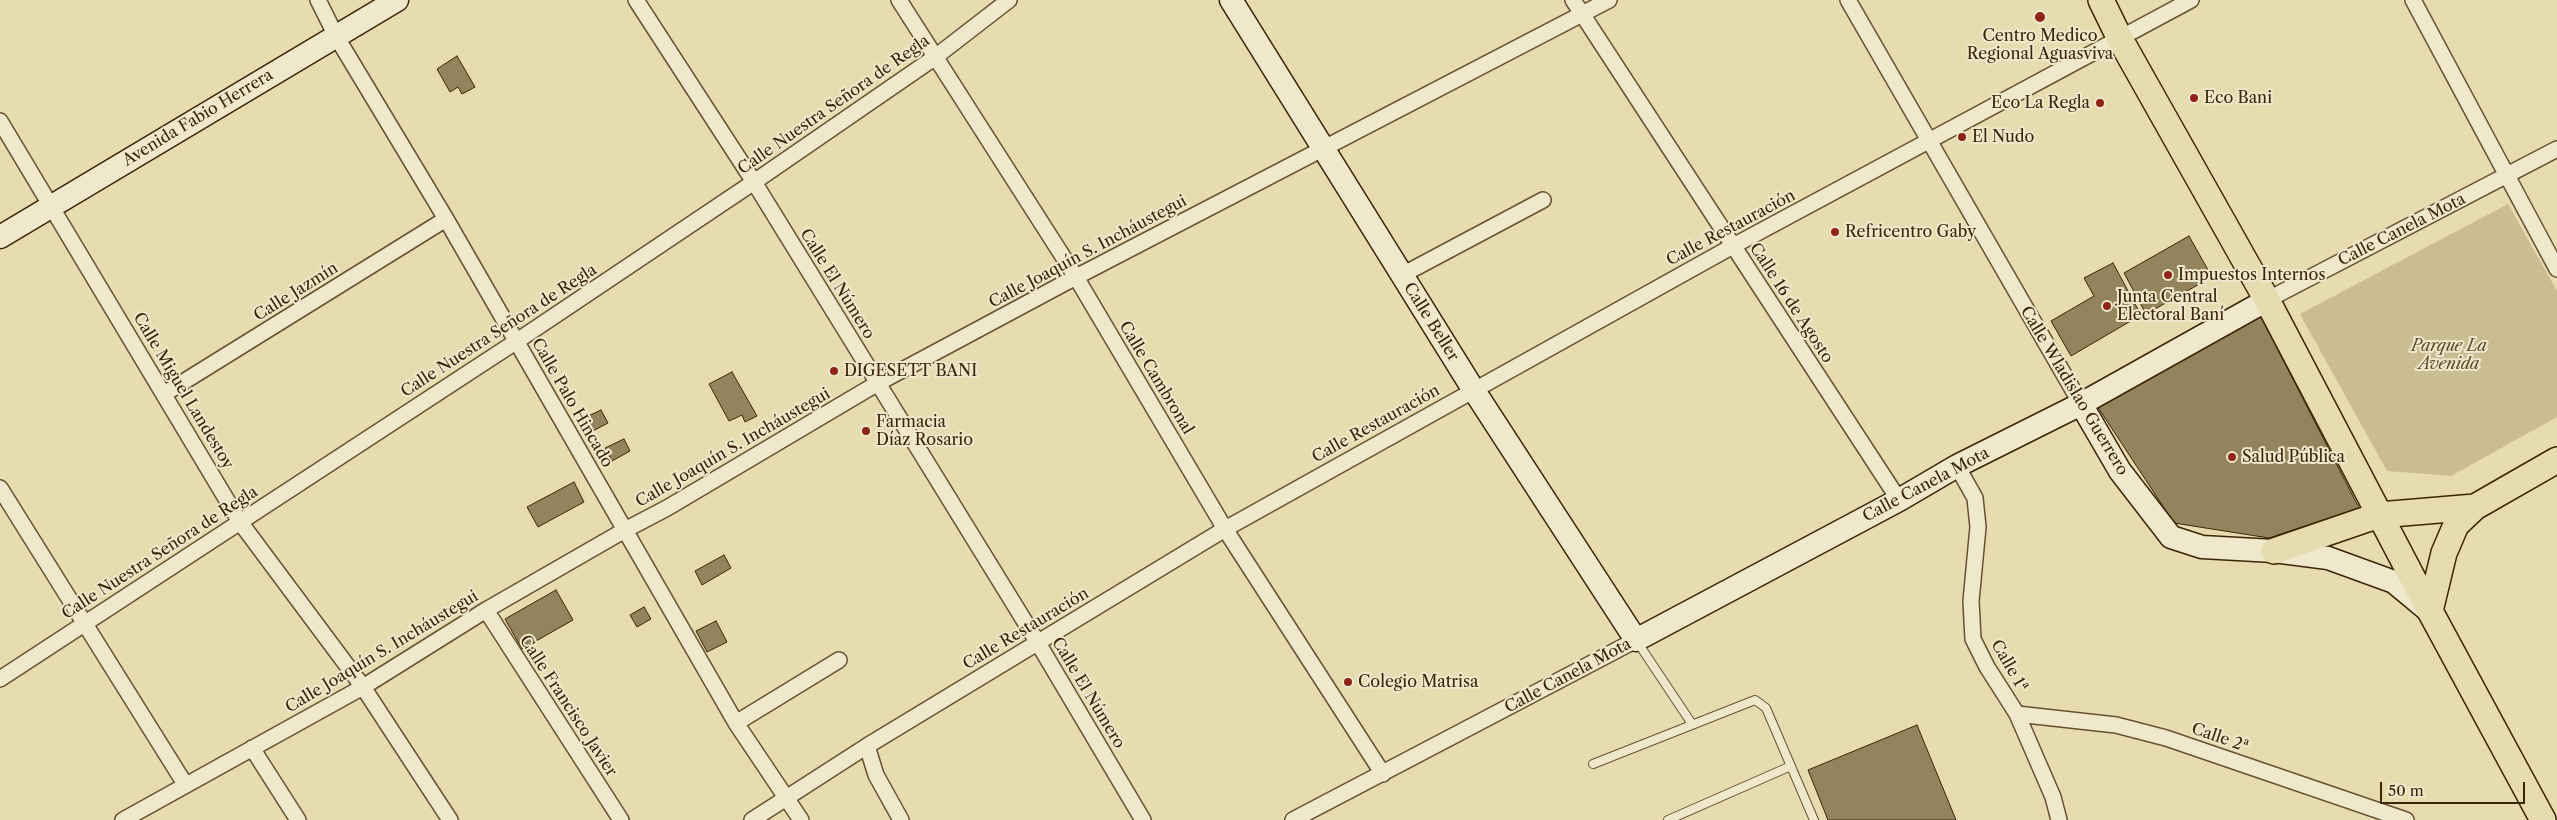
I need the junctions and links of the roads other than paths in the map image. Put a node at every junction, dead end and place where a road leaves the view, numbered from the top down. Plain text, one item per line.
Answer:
1 (318, 0) edge
2 (397, 0) edge
3 (636, 0) edge
4 (900, 0) edge
5 (1009, 0) edge
6 (1231, 0) edge
7 (1573, 0) edge
8 (1609, 0) edge
9 (1848, 0) edge
10 (2100, 0) edge
11 (2191, 0) edge
12 (2414, 0) edge
13 (1582, 14) junction
14 (336, 36) junction
15 (2120, 39) junction
16 (934, 58) junction
17 (0, 121) edge
18 (1929, 142) junction
19 (1322, 149) junction
20 (2557, 149) edge
21 (2508, 175) junction
22 (754, 182) junction
23 (1543, 200) dead end
24 (52, 205) junction
25 (446, 219) junction
26 (0, 237) edge
27 (1733, 246) junction
28 (2557, 269) edge
29 (1402, 275) junction
30 (1076, 277) junction
31 (2267, 300) junction
32 (517, 342) junction
33 (878, 383) junction
34 (1473, 389) junction
35 (164, 394) junction
36 (2081, 404) junction
37 (2557, 460) edge
38 (1957, 466) junction
39 (0, 488) edge
40 (1899, 500) junction
41 (2475, 507) junction
42 (2379, 515) junction
43 (240, 522) junction
44 (1225, 529) junction
45 (625, 530) junction
46 (2274, 551) junction
47 (486, 610) junction
48 (2430, 611) junction
49 (85, 624) junction
50 (1636, 640) junction
51 (1038, 643) junction
52 (838, 660) dead end
53 (0, 679) edge
54 (363, 687) junction
55 (2017, 714) junction
56 (736, 723) junction
57 (1692, 724) junction
58 (867, 746) junction
59 (252, 748) junction
60 (1593, 764) dead end
61 (1791, 766) junction
62 (1383, 774) junction
63 (185, 784) junction
64 (787, 799) junction
65 (2539, 819) edge
66 (124, 820) edge
67 (298, 820) edge
68 (450, 820) edge
69 (621, 820) edge
70 (752, 820) edge
71 (801, 820) edge
72 (900, 820) edge
73 (1143, 820) edge
74 (1293, 820) edge
75 (1668, 820) edge
76 (1814, 820) edge
77 (2059, 820) edge
78 (2406, 820) edge

1 - 14 street, Calle Palo Hincado
2 - 14 main road, Avenida Fabio Herrera
3 - 22 street, Calle El Número
4 - 16 street, Calle Cambronal
5 - 16 street, Calle Nuestra Señora de Regla
6 - 19 main road, Calle Beller
7 - 13 street, Calle 16 de Agosto
8 - 13 street, Calle Joaquín S. Incháustegui
9 - 18 street, Calle Wladislao Guerrero
10 - 15 main road
11 - 15 street, Calle Restauración
12 - 21 street
13 - 19 street, Calle Joaquín S. Incháustegui
13 - 27 street, Calle 16 de Agosto
14 - 24 main road, Avenida Fabio Herrera
14 - 25 street, Calle Palo Hincado
15 - 18 street, Calle Restauración
15 - 31 main road
16 - 22 street, Calle Nuestra Señora de Regla
16 - 30 street, Calle Cambronal
17 - 24 street, Calle Miguel Landestoy
18 - 27 street, Calle Restauración
18 - 36 street, Calle Wladislao Guerrero
19 - 29 main road, Calle Beller
19 - 30 street, Calle Joaquín S. Incháustegui
20 - 21 street, Calle Canela Mota
21 - 28 street
21 - 31 street, Calle Canela Mota
22 - 32 street, Calle Nuestra Señora de Regla
22 - 33 street, Calle El Número
23 - 29 street
24 - 26 main road, Avenida Fabio Herrera
24 - 35 street, Calle Miguel Landestoy
25 - 32 street, Calle Palo Hincado
25 - 35 street, Calle Jazmín
27 - 34 street, Calle Restauración
27 - 40 street, Calle 16 de Agosto
29 - 34 main road, Calle Beller
30 - 33 street, Calle Joaquín S. Incháustegui
30 - 44 street, Calle Cambronal
31 - 36 main road, Calle Canela Mota
31 - 42 main road
32 - 43 street, Calle Nuestra Señora de Regla
32 - 45 street, Calle Palo Hincado
33 - 45 street, Calle Joaquín S. Incháustegui
33 - 51 street, Calle El Número
34 - 44 street, Calle Restauración
34 - 50 main road, Calle Beller
35 - 43 street, Calle Miguel Landestoy
36 - 38 main road, Calle Canela Mota
36 - 46 main road, Calle Wladislao Guerrero
37 - 41 main road
38 - 40 main road, Calle Canela Mota
38 - 55 street, Calle 1ª
39 - 49 street
40 - 50 main road, Calle Canela Mota
41 - 42 main road
41 - 48 main road
42 - 46 main road
42 - 48 main road
43 - 49 street, Calle Nuestra Señora de Regla
43 - 54 street, Calle Miguel Landestoy
44 - 51 street, Calle Restauración
44 - 62 street, Calle Cambronal
45 - 47 street, Calle Joaquín S. Incháustegui
45 - 56 street, Calle Palo Hincado
46 - 48 main road, Calle Wladislao Guerrero
47 - 54 street, Calle Joaquín S. Incháustegui
47 - 69 street, Calle Francisco Javier
48 - 65 main road
49 - 53 street, Calle Nuestra Señora de Regla
49 - 63 street
50 - 57 lane
50 - 62 street, Calle Canela Mota
51 - 58 street, Calle Restauración
51 - 73 street, Calle El Número
52 - 56 street
54 - 59 street, Calle Joaquín S. Incháustegui
54 - 68 street, Calle Miguel Landestoy
55 - 77 street, Calle 1ª
55 - 78 street, Calle 2ª
56 - 64 street, Calle Palo Hincado
57 - 60 lane
57 - 61 lane
58 - 64 street, Calle Restauración
58 - 72 street
59 - 63 street, Calle Joaquín S. Incháustegui
59 - 67 street
61 - 75 lane
61 - 76 lane
62 - 74 street, Calle Canela Mota
63 - 66 street, Calle Joaquín S. Incháustegui
64 - 70 street, Calle Restauración
64 - 71 street, Calle Palo Hincado

